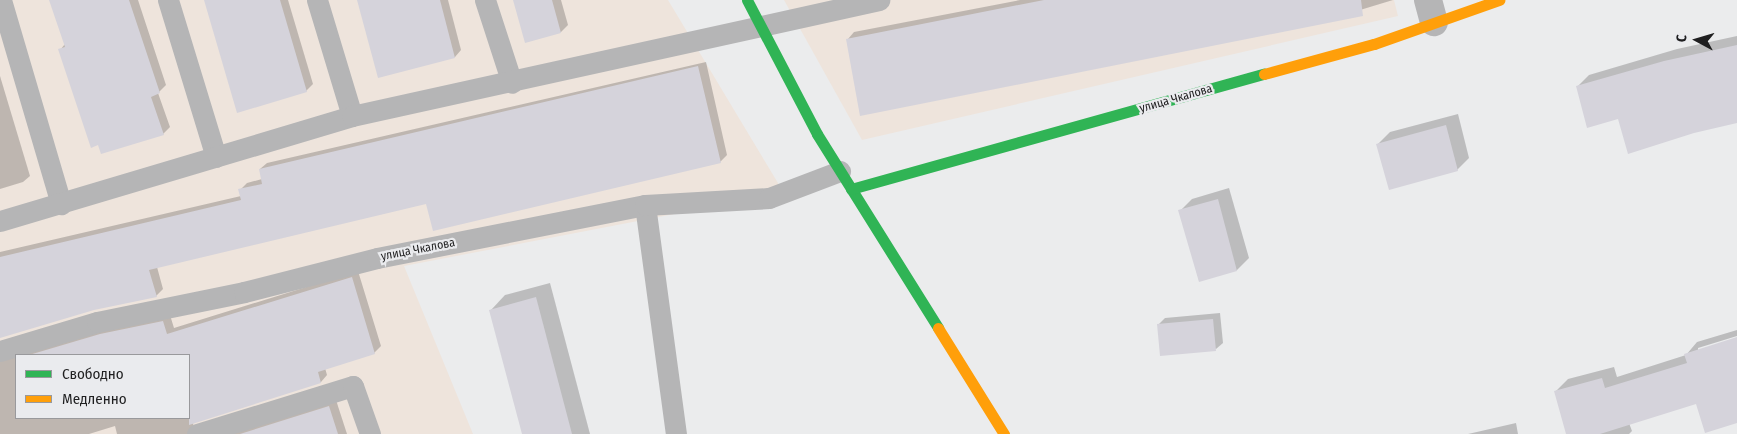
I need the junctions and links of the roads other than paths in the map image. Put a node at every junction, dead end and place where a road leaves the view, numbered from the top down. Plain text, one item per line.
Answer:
1 (1, 0) edge
2 (168, 0) edge
3 (317, 0) edge
4 (486, 0) edge
5 (747, 0) edge
6 (879, 0) edge
7 (1498, 0) edge
8 (1431, 11) edge
9 (762, 25) junction
10 (512, 83) junction
11 (352, 116) junction
12 (216, 157) junction
13 (845, 180) junction
14 (61, 204) junction
15 (645, 205) junction
16 (0, 221) edge
17 (0, 351) edge
18 (234, 428) edge
19 (197, 434) edge
20 (370, 434) edge
21 (676, 434) edge
22 (1004, 434) edge

1 - 14 lane
2 - 12 lane
3 - 11 lane
4 - 10 lane
5 - 9 street
6 - 9 lane
7 - 8 street, улица Чкалова
8 - 13 street, улица Чкалова
9 - 10 lane
9 - 13 street
10 - 11 lane
11 - 12 lane
12 - 14 lane
13 - 15 lane, улица Чкалова
13 - 22 street
14 - 16 lane
15 - 17 lane, улица Чкалова
15 - 21 lane
18 - 19 lane
18 - 20 lane

